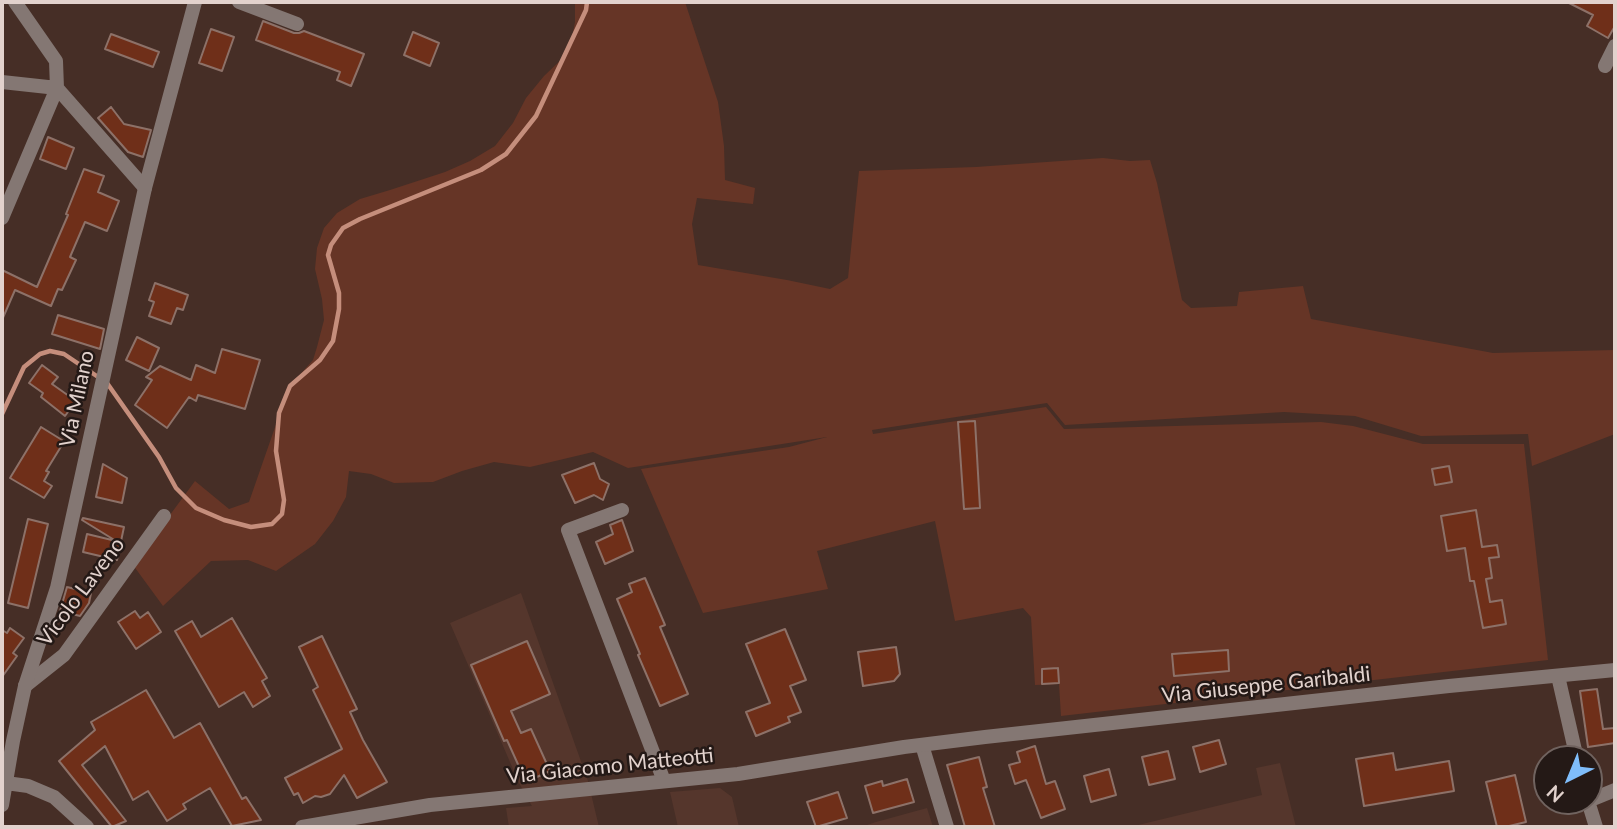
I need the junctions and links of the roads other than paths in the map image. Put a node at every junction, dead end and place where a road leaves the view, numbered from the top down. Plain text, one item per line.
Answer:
1 (15, 2) edge
2 (195, 2) edge
3 (239, 2) edge
4 (297, 24) dead end
5 (1615, 46) edge
6 (1605, 65) dead end
7 (2, 82) edge
8 (57, 88) junction
9 (145, 188) junction
10 (2, 218) edge
11 (622, 510) dead end
12 (164, 516) dead end
13 (1615, 670) edge
14 (1558, 676) junction
15 (25, 686) junction
16 (922, 745) junction
17 (1574, 745) edge
18 (664, 781) junction
19 (6, 783) junction
20 (2, 805) edge
21 (87, 827) edge
22 (302, 827) edge
23 (947, 827) edge

1 - 8 street
2 - 9 street, Via Milano
3 - 4 street
5 - 6 street
7 - 8 street
8 - 9 street
8 - 10 street
9 - 15 street, Via Milano
11 - 18 street
12 - 15 street, Vicolo Laveno
13 - 14 street, Via Giuseppe Garibaldi
14 - 16 street, Via Giuseppe Garibaldi
14 - 17 street
15 - 19 street, Via Milano
16 - 18 street, Via Giacomo Matteotti
16 - 23 street
18 - 22 street, Via Giacomo Matteotti
19 - 20 street, Via Milano
19 - 21 street

